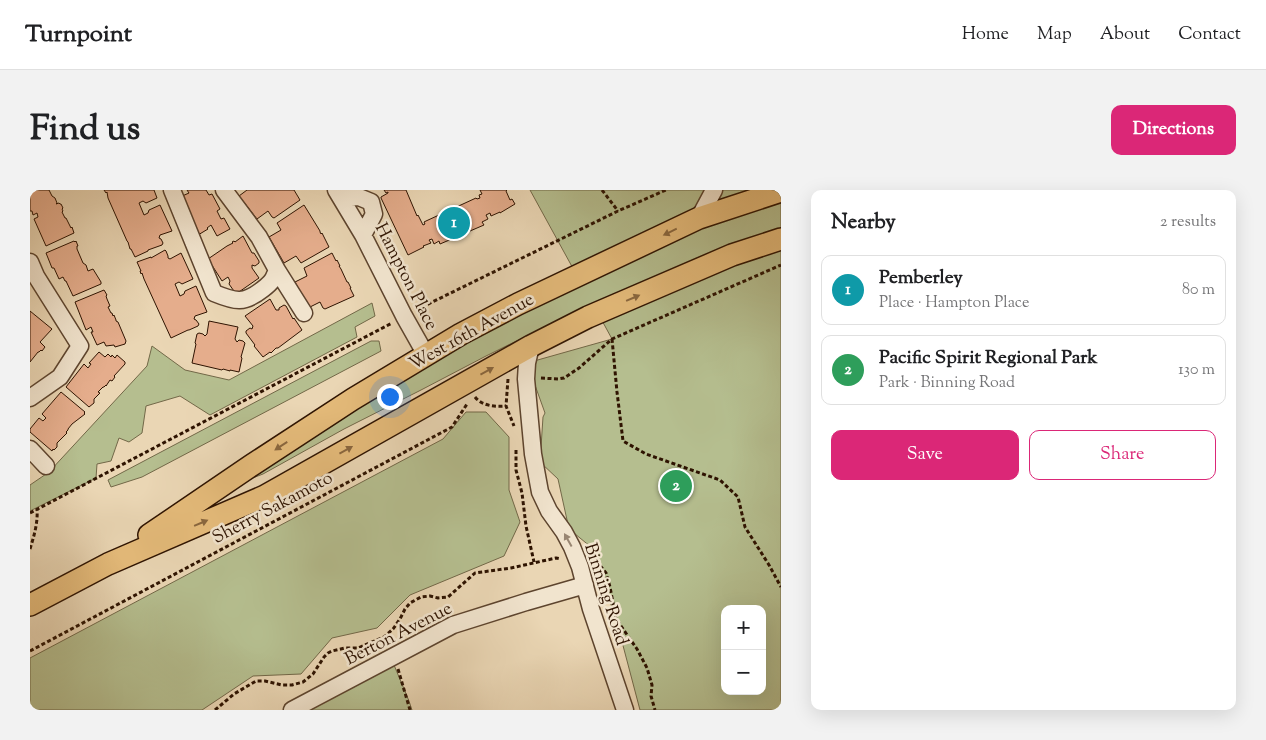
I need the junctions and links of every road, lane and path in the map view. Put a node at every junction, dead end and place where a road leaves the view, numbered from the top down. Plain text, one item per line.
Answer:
1 (172, 190) edge
2 (224, 190) edge
3 (602, 190) edge
4 (666, 190) edge
5 (714, 190) edge
6 (781, 191) edge
7 (339, 194) edge
8 (618, 211) junction
9 (699, 218) junction
10 (363, 235) junction
11 (781, 239) edge
12 (30, 262) edge
13 (781, 265) edge
14 (277, 270) junction
15 (416, 310) dead end
16 (304, 313) dead end
17 (392, 323) dead end
18 (612, 339) junction
19 (531, 346) junction
20 (426, 355) junction
21 (516, 378) dead end
22 (535, 378) dead end
23 (499, 382) dead end
24 (479, 391) dead end
25 (30, 398) edge
26 (468, 403) dead end
27 (506, 406) dead end
28 (30, 449) edge
29 (46, 466) dead end
30 (37, 510) junction
31 (30, 513) edge
32 (30, 549) edge
33 (108, 564) junction
34 (585, 585) junction
35 (781, 588) edge
36 (30, 606) edge
37 (30, 651) edge
38 (292, 710) edge
39 (625, 710) edge

1 - 14 street
2 - 14 street
3 - 8 path
4 - 8 path
5 - 9 street
6 - 9 main road, West 16th Avenue
7 - 10 street, Hampton Place
7 - 10 street
8 - 15 path
9 -> 20 main road, West 16th Avenue
10 - 20 street, Hampton Place
19 -> 11 main road, West 16th Avenue
12 - 25 street
13 - 18 path
14 - 16 street
17 - 30 path
18 - 22 path
18 - 35 path
33 -> 19 main road, West 16th Avenue
34 -> 19 street, Binning Road
20 -> 33 main road, West 16th Avenue
21 - 23 path
24 - 27 path
26 - 37 path, Sherry Sakamoto
28 - 29 street
30 - 31 path
30 - 32 path
33 - 36 main road, West 16th Avenue
34 - 38 street, Berton Avenue
34 - 39 street, Binning Road

